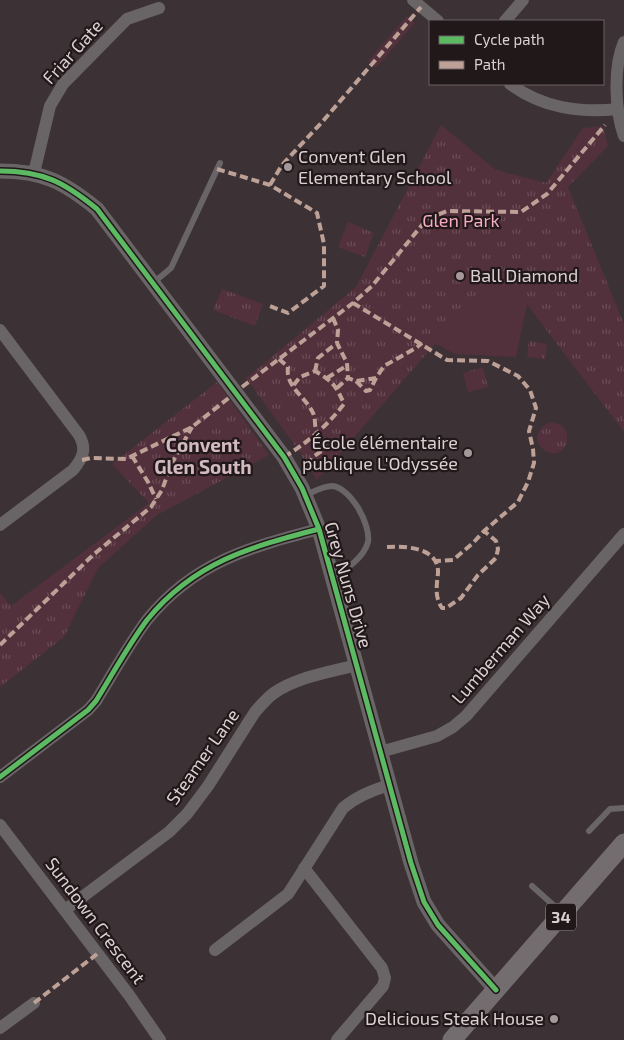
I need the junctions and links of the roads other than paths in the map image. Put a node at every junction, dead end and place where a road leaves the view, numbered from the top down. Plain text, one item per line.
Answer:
1 (413, 0) edge
2 (523, 0) edge
3 (159, 8) dead end
4 (437, 20) edge
5 (506, 20) edge
6 (624, 42) edge
7 (512, 85) edge
8 (618, 109) junction
9 (624, 136) edge
10 (220, 163) dead end
11 (0, 171) edge
12 (34, 173) junction
13 (153, 282) junction
14 (0, 330) edge
15 (306, 495) junction
16 (0, 525) edge
17 (319, 529) junction
18 (624, 534) edge
19 (333, 577) junction
20 (357, 666) junction
21 (380, 752) junction
22 (0, 778) edge
23 (390, 785) junction
24 (624, 808) edge
25 (0, 824) edge
26 (589, 831) dead end
27 (624, 843) edge
28 (304, 868) junction
29 (532, 886) dead end
30 (65, 910) junction
31 (563, 914) junction
32 (215, 950) dead end
33 (496, 990) junction
34 (34, 1003) dead end
35 (0, 1028) edge
36 (160, 1040) edge
37 (338, 1040) edge
38 (452, 1040) edge

1 - 4 street
2 - 5 street
3 - 12 street, Friar Gate
6 - 8 street
7 - 8 street
8 - 9 street
10 - 13 lane
11 - 12 street, Grey Nuns Drive
12 - 13 street, Grey Nuns Drive
13 - 15 street, Grey Nuns Drive
14 - 16 street
15 - 17 street, Grey Nuns Drive
15 - 19 lane
17 - 19 street, Grey Nuns Drive
17 - 22 street
18 - 21 street, Lumberman Way
19 - 20 street, Grey Nuns Drive
20 - 21 street, Grey Nuns Drive
20 - 30 street, Steamer Lane
21 - 23 street, Grey Nuns Drive
23 - 28 street
23 - 33 street, Grey Nuns Drive
24 - 26 lane
25 - 30 street, Sundown Crescent
27 - 31 main road, 34
28 - 32 street
28 - 37 street
29 - 31 lane
30 - 36 street, Sundown Crescent
31 - 33 main road, 34
33 - 38 main road, 34
34 - 35 street

